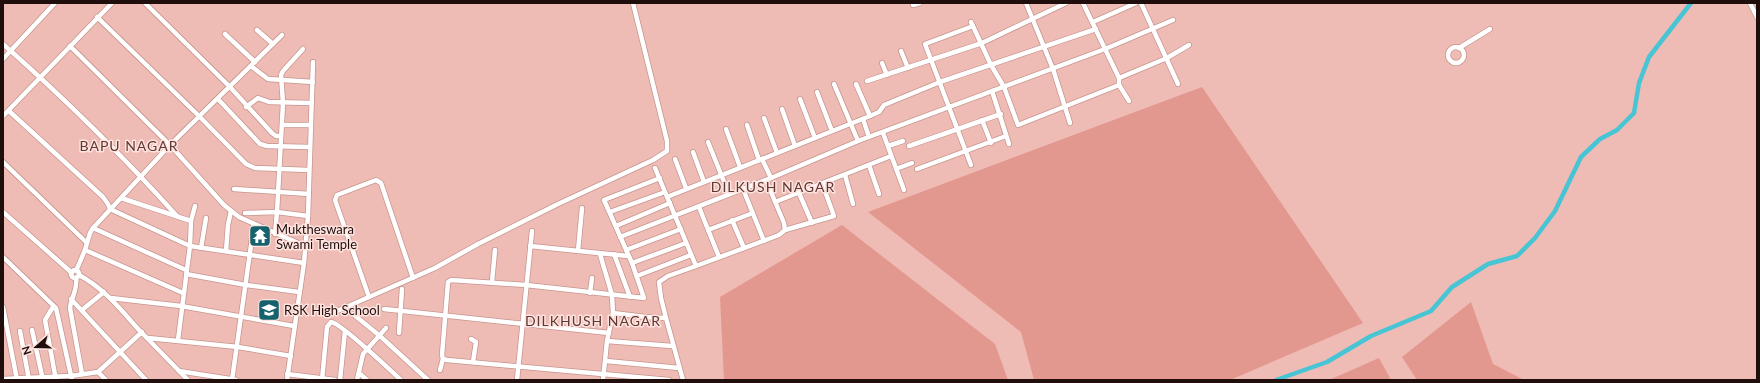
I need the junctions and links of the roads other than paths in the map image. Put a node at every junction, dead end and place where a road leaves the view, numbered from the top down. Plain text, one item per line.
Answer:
1 (55, 3) edge
2 (112, 3) edge
3 (145, 3) edge
4 (633, 3) edge
5 (913, 3) edge
6 (920, 3) edge
7 (1026, 3) edge
8 (1066, 3) edge
9 (1083, 3) edge
10 (1136, 3) edge
11 (1141, 3) edge
12 (1750, 3) edge
13 (97, 17) junction
14 (1757, 17) edge
15 (1034, 19) junction
16 (1173, 20) dead end
17 (1093, 22) junction
18 (1096, 29) junction
19 (1490, 29) dead end
20 (257, 30) dead end
21 (1153, 30) junction
22 (225, 34) dead end
23 (282, 35) dead end
24 (982, 43) junction
25 (3, 44) edge
26 (273, 44) junction
27 (1189, 45) dead end
28 (70, 46) junction
29 (1044, 47) junction
30 (1459, 48) dead end
31 (303, 49) dead end
32 (1105, 49) junction
33 (10, 51) junction
34 (901, 51) dead end
35 (1167, 58) junction
36 (3, 59) edge
37 (931, 60) junction
38 (255, 62) junction
39 (313, 62) dead end
40 (882, 63) dead end
41 (991, 65) junction
42 (251, 66) junction
43 (908, 68) junction
44 (1053, 69) junction
45 (887, 75) junction
46 (40, 77) junction
47 (1119, 78) junction
48 (282, 80) junction
49 (867, 81) dead end
50 (313, 82) junction
51 (940, 82) junction
52 (834, 84) dead end
53 (856, 84) dead end
54 (1178, 84) dead end
55 (1119, 85) junction
56 (230, 87) junction
57 (1004, 87) junction
58 (992, 91) junction
59 (817, 92) dead end
60 (218, 99) junction
61 (800, 99) dead end
62 (1129, 101) dead end
63 (283, 102) junction
64 (312, 103) junction
65 (1066, 105) junction
66 (246, 106) junction
67 (950, 108) junction
68 (782, 109) dead end
69 (8, 111) junction
70 (1001, 114) junction
71 (3, 116) edge
72 (199, 116) junction
73 (870, 116) junction
74 (764, 118) dead end
75 (863, 119) junction
76 (982, 120) junction
77 (1070, 123) dead end
78 (851, 124) junction
79 (282, 125) junction
80 (310, 125) junction
81 (747, 125) dead end
82 (726, 130) dead end
83 (958, 130) junction
84 (832, 131) junction
85 (883, 133) junction
86 (281, 136) junction
87 (1006, 136) junction
88 (869, 137) junction
89 (815, 138) junction
90 (903, 140) dead end
91 (858, 141) junction
92 (708, 142) dead end
93 (991, 143) junction
94 (1010, 144) dead end
95 (170, 145) junction
96 (281, 146) junction
97 (795, 146) junction
98 (888, 146) junction
99 (909, 146) dead end
100 (310, 147) junction
101 (966, 151) junction
102 (693, 152) dead end
103 (777, 153) junction
104 (891, 156) junction
105 (675, 159) dead end
106 (760, 160) junction
107 (3, 162) edge
108 (912, 163) dead end
109 (971, 164) dead end
110 (869, 165) junction
111 (740, 167) junction
112 (280, 168) junction
113 (655, 168) dead end
114 (896, 169) junction
115 (917, 169) dead end
116 (309, 170) junction
117 (720, 175) junction
118 (845, 175) junction
119 (140, 176) junction
120 (660, 178) junction
121 (768, 179) junction
122 (704, 182) junction
123 (822, 183) junction
124 (686, 188) junction
125 (234, 189) dead end
126 (742, 189) junction
127 (904, 190) dead end
128 (278, 192) junction
129 (799, 193) junction
130 (309, 194) junction
131 (666, 194) junction
132 (729, 194) junction
133 (879, 194) dead end
134 (121, 198) junction
135 (775, 202) junction
136 (670, 203) junction
137 (854, 204) dead end
138 (195, 206) dead end
139 (699, 207) junction
140 (582, 208) dead end
141 (110, 210) junction
142 (231, 210) junction
143 (3, 212) edge
144 (277, 212) junction
145 (610, 212) junction
146 (245, 213) dead end
147 (753, 213) junction
148 (176, 215) junction
149 (308, 216) junction
150 (676, 216) junction
151 (206, 218) dead end
152 (732, 220) junction
153 (191, 221) junction
154 (812, 223) junction
155 (254, 224) junction
156 (616, 226) junction
157 (93, 228) junction
158 (681, 229) junction
159 (708, 230) junction
160 (785, 230) junction
161 (532, 231) dead end
162 (274, 234) junction
163 (620, 237) junction
164 (764, 241) junction
165 (87, 243) junction
166 (686, 243) junction
167 (190, 246) junction
168 (305, 246) junction
169 (530, 246) junction
170 (201, 248) junction
171 (744, 248) junction
172 (85, 250) junction
173 (495, 250) dead end
174 (626, 250) junction
175 (226, 251) junction
176 (578, 251) junction
177 (600, 254) junction
178 (614, 254) junction
179 (250, 255) junction
180 (691, 255) junction
181 (628, 256) junction
182 (3, 257) edge
183 (719, 257) junction
184 (304, 263) junction
185 (632, 263) junction
186 (696, 266) junction
187 (186, 272) junction
188 (76, 274) junction
189 (638, 276) junction
190 (413, 278) junction
191 (592, 278) dead end
192 (492, 282) junction
193 (246, 285) junction
194 (526, 285) junction
195 (402, 289) dead end
196 (104, 292) junction
197 (183, 292) junction
198 (299, 292) junction
199 (590, 292) junction
200 (612, 295) junction
201 (369, 297) junction
202 (630, 297) junction
203 (111, 298) junction
204 (71, 299) junction
205 (181, 306) junction
206 (53, 307) junction
207 (3, 308) edge
208 (384, 309) dead end
209 (82, 310) junction
210 (400, 311) junction
211 (613, 313) junction
212 (353, 314) dead end
213 (328, 315) dead end
214 (445, 316) junction
215 (241, 317) junction
216 (666, 318) junction
217 (523, 325) junction
218 (294, 326) junction
219 (386, 328) dead end
220 (32, 330) dead end
221 (345, 330) junction
222 (20, 331) dead end
223 (142, 332) junction
224 (399, 333) dead end
225 (609, 333) junction
226 (380, 336) junction
227 (148, 338) junction
228 (471, 339) dead end
229 (178, 340) junction
230 (608, 341) junction
231 (672, 346) junction
232 (238, 347) junction
233 (367, 349) junction
234 (121, 352) junction
235 (291, 356) junction
236 (443, 359) junction
237 (606, 361) junction
238 (473, 362) junction
239 (518, 366) junction
240 (679, 368) junction
241 (440, 370) dead end
242 (179, 371) junction
243 (98, 372) junction
244 (359, 373) junction
245 (85, 374) junction
246 (287, 374) junction
247 (604, 374) junction
248 (43, 378) edge
249 (56, 378) edge
250 (72, 378) edge
251 (3, 379) edge
252 (17, 379) edge
253 (29, 379) edge
254 (322, 379) edge
255 (88, 380) edge
256 (101, 380) edge
257 (106, 380) edge
258 (146, 380) edge
259 (188, 380) edge
260 (234, 380) edge
261 (287, 380) edge
262 (336, 380) edge
263 (340, 380) edge
264 (357, 380) edge
265 (367, 380) edge
266 (401, 380) edge
267 (428, 380) edge
268 (517, 380) edge
269 (603, 380) edge
270 (669, 380) edge
271 (683, 380) edge

1 - 33 street
2 - 13 street
3 - 56 street
4 - 190 street
5 - 6 street
7 - 15 street
8 - 15 street
9 - 17 street
10 - 17 street
11 - 21 street
12 - 14 street
13 - 28 street
13 - 72 street
15 - 24 street
15 - 29 street
16 - 21 street
17 - 18 street
18 - 29 street
18 - 32 street
19 - 30 street
20 - 26 street
21 - 32 street
21 - 35 street
22 - 38 street
23 - 26 street
24 - 37 street
24 - 37 street
24 - 41 street
25 - 33 street
26 - 38 street
27 - 35 street
28 - 46 street
28 - 95 street
29 - 41 street
29 - 44 street
31 - 48 street
32 - 44 street
32 - 47 street
33 - 36 street
33 - 46 street
34 - 43 street
35 - 47 street
35 - 54 street
37 - 43 street
37 - 51 street
38 - 42 street
39 - 50 street
40 - 45 street
41 - 51 street
41 - 57 street
42 - 48 street
42 - 56 street
43 - 45 street
44 - 57 street
44 - 65 street
45 - 49 street
46 - 69 street
46 - 119 street
47 - 55 street
48 - 50 street
48 - 63 street
50 - 64 street
51 - 67 street
51 - 73 street
52 - 78 street
53 - 73 street
55 - 62 street
55 - 65 street
56 - 60 street
56 - 66 street
57 - 58 street
57 - 65 street
58 - 67 street
58 - 70 street
59 - 84 street
60 - 72 street
60 - 96 street
61 - 89 street
63 - 64 street
63 - 66 street
63 - 79 street
64 - 80 street
65 - 77 street
66 - 86 street
67 - 83 street
67 - 85 street
68 - 97 street
69 - 71 street
69 - 141 street
70 - 76 street
70 - 87 street
72 - 95 street
72 - 112 street
73 - 75 street
74 - 103 street
75 - 78 street
75 - 88 street
76 - 83 street
76 - 93 street
78 - 84 street
78 - 91 street
79 - 80 street
79 - 86 street
80 - 100 street
81 - 106 street
82 - 111 street
83 - 99 street
83 - 101 street
84 - 89 street
85 - 88 street
85 - 98 street
86 - 96 street
87 - 93 street
87 - 94 street
88 - 91 street
89 - 97 street
90 - 98 street
91 - 121 street
92 - 117 street
93 - 101 street
95 - 119 street
95 - 142 street
96 - 100 street
96 - 112 street
97 - 103 street
98 - 104 street
100 - 116 street
101 - 109 street
101 - 115 street
102 - 122 street
103 - 106 street
104 - 110 street
104 - 114 street
105 - 124 street
106 - 111 street
106 - 121 street
107 - 165 street
108 - 114 street
110 - 118 street
110 - 133 street
111 - 117 street
112 - 116 street
112 - 128 street
113 - 120 street
114 - 127 street
116 - 130 street
117 - 122 street
117 - 132 street
118 - 123 street
118 - 137 street
119 - 134 street
119 - 148 street
120 - 131 street
120 - 145 street
121 - 126 street
121 - 135 street
122 - 124 street
123 - 129 street
123 - 154 street
124 - 131 street
125 - 128 street
126 - 132 street
126 - 147 street
128 - 130 street
128 - 144 street
129 - 135 street
129 - 154 street
130 - 149 street
131 - 136 street
131 - 145 street
132 - 139 street
134 - 141 street
134 - 148 street
135 - 160 street
136 - 150 street
136 - 156 street
138 - 153 street
139 - 150 street
139 - 159 street
140 - 176 street
141 - 157 street
141 - 167 street
142 - 155 street
142 - 175 street
143 - 188 street
144 - 146 street
144 - 149 street
144 - 162 street
145 - 156 street
147 - 152 street
147 - 164 street
148 - 153 street
149 - 168 street
150 - 158 street
150 - 163 street
151 - 170 street
152 - 159 street
152 - 171 street
153 - 167 street
154 - 160 street
155 - 162 street
155 - 179 street
156 - 163 street
157 - 165 street
157 - 187 street
158 - 166 street
158 - 174 street
159 - 183 street
160 - 164 street
161 - 169 street
162 - 168 street
163 - 174 street
164 - 171 street
165 - 172 street
166 - 180 street
166 - 185 street
167 - 170 street
167 - 187 street
168 - 184 street
169 - 176 street
169 - 194 street
170 - 175 street
171 - 183 street
172 - 188 street
172 - 197 street
173 - 192 street
174 - 181 street
175 - 179 street
176 - 177 street
177 - 178 street
177 - 200 street
178 - 181 street
178 - 202 street
179 - 184 street
179 - 193 street
180 - 186 street
180 - 189 street
181 - 185 street
182 - 206 street
183 - 186 street
184 - 198 street
185 - 189 street
186 - 216 street
187 - 193 street
187 - 197 street
188 - 196 street
188 - 204 street
189 - 202 street
190 - 201 street
190 - 201 street
191 - 199 street
192 - 194 street
192 - 214 street
193 - 198 street
193 - 215 street
194 - 199 street
194 - 217 street
195 - 210 street
196 - 203 street
196 - 209 street
197 - 205 street
198 - 218 street
199 - 200 street
200 - 202 street
200 - 211 street
201 - 213 street
203 - 205 street
203 - 223 street
204 - 209 street
204 - 245 street
205 - 215 street
205 - 229 street
206 - 249 street
206 - 250 street
207 - 252 street
208 - 210 street
209 - 234 street
210 - 214 street
210 - 224 street
211 - 216 street
211 - 225 street
212 - 226 street
214 - 217 street
214 - 236 street
215 - 218 street
215 - 232 street
216 - 231 street
217 - 225 street
217 - 239 street
218 - 235 street
219 - 226 street
220 - 248 street
221 - 233 street
221 - 254 street
221 - 263 street
222 - 253 street
223 - 227 street
223 - 234 street
225 - 230 street
226 - 233 street
226 - 267 street
227 - 229 street
227 - 242 street
228 - 238 street
229 - 232 street
230 - 231 street
230 - 237 street
231 - 240 street
232 - 235 street
232 - 260 street
233 - 244 street
233 - 266 street
234 - 243 street
234 - 258 street
235 - 246 street
236 - 238 street
236 - 241 street
237 - 240 street
237 - 247 street
238 - 239 street
239 - 247 street
239 - 268 street
240 - 271 street
242 - 259 street
242 - 260 street
243 - 245 street
243 - 256 street
243 - 257 street
244 - 264 street
244 - 265 street
245 - 250 street
245 - 255 street
246 - 254 street
246 - 261 street
247 - 269 street
247 - 270 street
248 - 249 street
248 - 253 street
249 - 250 street
251 - 252 street
252 - 253 street
254 - 262 street

